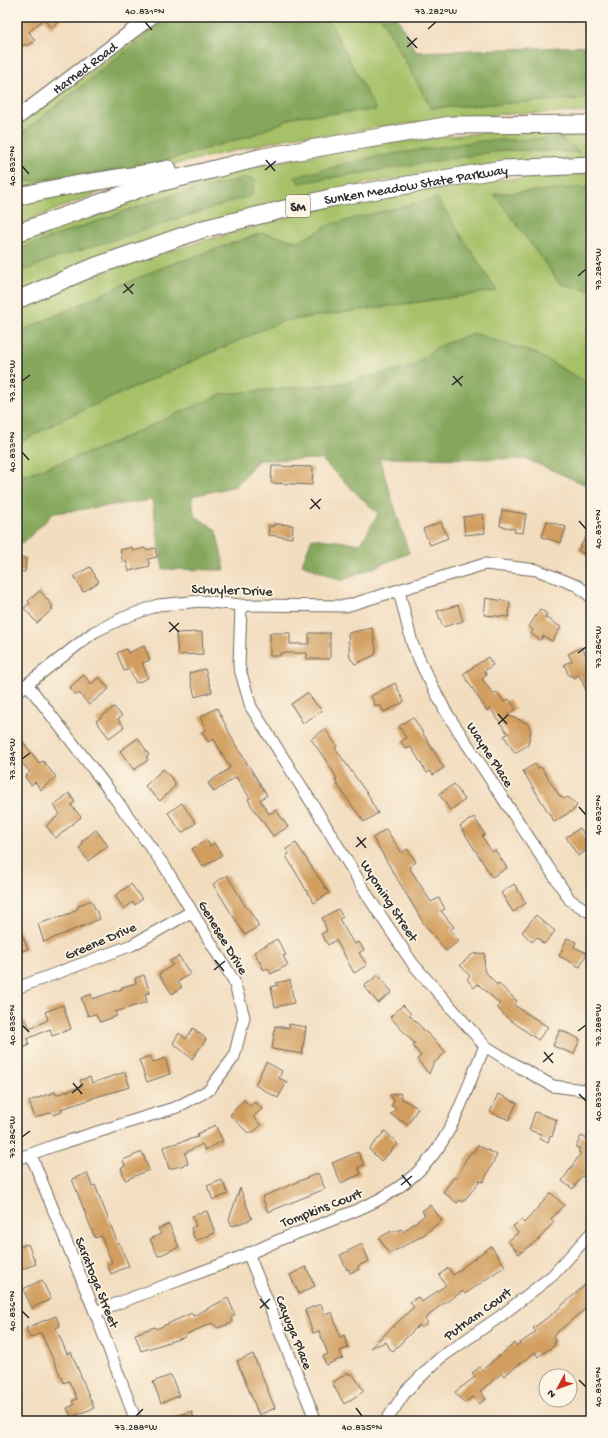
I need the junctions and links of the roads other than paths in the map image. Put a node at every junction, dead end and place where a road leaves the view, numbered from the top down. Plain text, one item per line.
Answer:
1 (151, 17) edge
2 (17, 118) edge
3 (591, 124) edge
4 (232, 165) junction
5 (591, 165) edge
6 (17, 197) edge
7 (17, 233) edge
8 (17, 300) edge
9 (399, 591) junction
10 (591, 597) edge
11 (241, 605) junction
12 (27, 684) junction
13 (17, 692) edge
14 (191, 912) junction
15 (591, 913) edge
16 (17, 988) edge
17 (485, 1046) junction
18 (591, 1091) edge
19 (31, 1155) junction
20 (17, 1159) edge
21 (591, 1233) edge
22 (248, 1253) junction
23 (95, 1312) junction
24 (136, 1421) edge
25 (316, 1421) edge
26 (386, 1421) edge

1 - 2 main road, Harned Road
3 - 4 highway
4 - 6 highway
4 - 7 highway
5 - 8 highway, Sunken Meadow State Parkway / SM
9 - 10 street, Schuyler Drive
9 - 11 street, Schuyler Drive
9 - 15 street, Wayne Place
11 - 12 street, Schuyler Drive
11 - 17 street, Wyoming Street
12 - 13 street, Schuyler Drive
12 - 14 street, Genesee Drive
14 - 16 street, Greene Drive
14 - 19 street, Genesee Drive
17 - 18 street, Wyoming Street
17 - 22 street, Tompkins Court
19 - 20 street, Genesee Drive
19 - 23 street, Saratoga Street
21 - 26 street, Putnam Court
22 - 23 street, Tompkins Court
22 - 25 street, Cayuga Place
23 - 24 street, Saratoga Street

